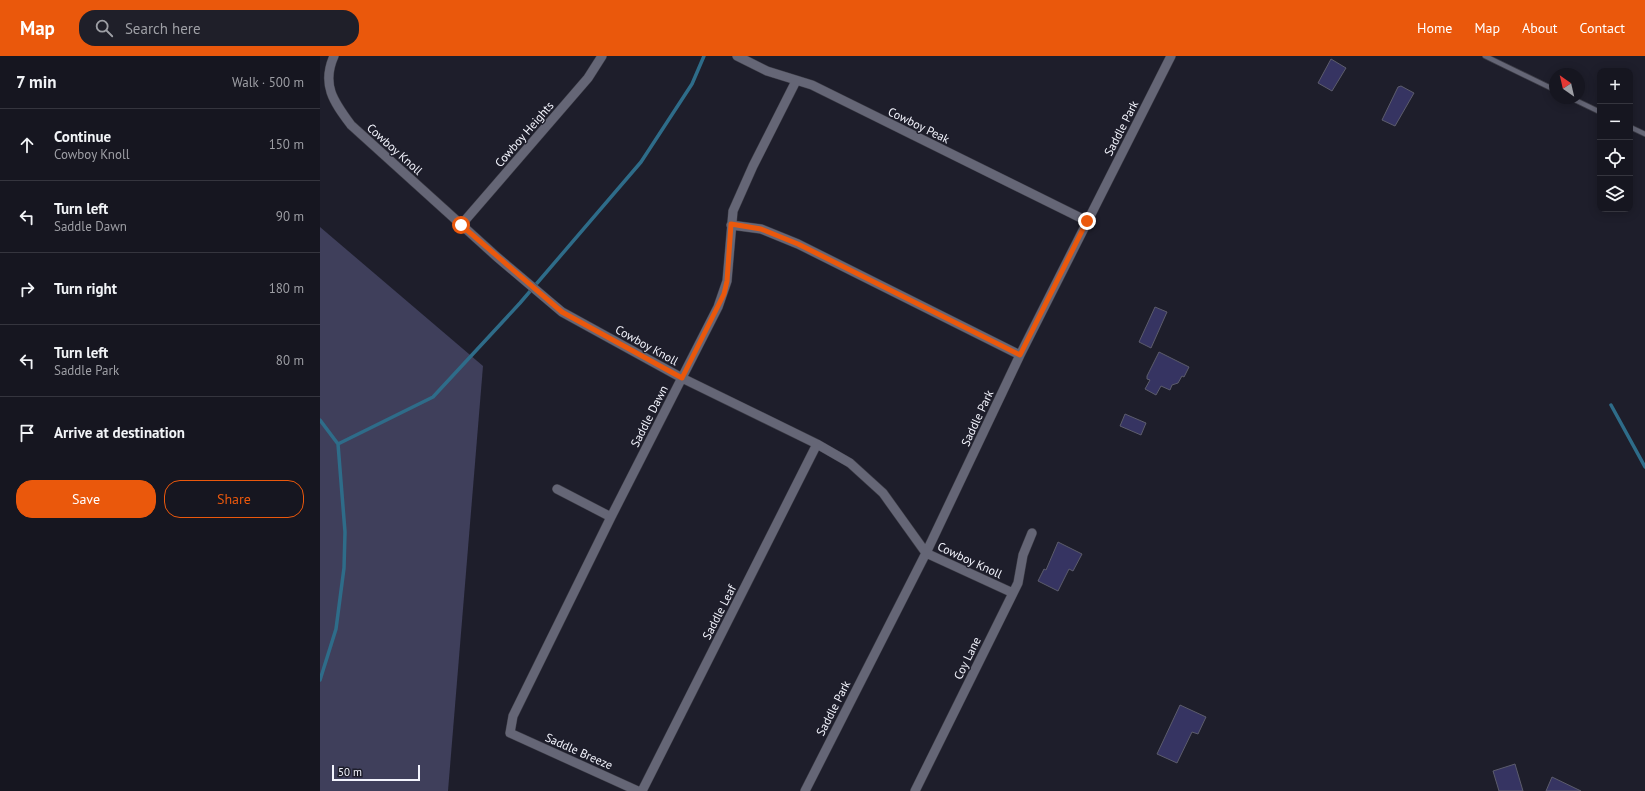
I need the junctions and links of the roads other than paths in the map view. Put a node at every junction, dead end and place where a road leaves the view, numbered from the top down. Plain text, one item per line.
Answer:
1 (334, 56) edge
2 (602, 56) edge
3 (737, 56) edge
4 (1171, 56) edge
5 (1485, 56) edge
6 (796, 81) junction
7 (1549, 87) edge
8 (1583, 104) edge
9 (1597, 111) edge
10 (1633, 128) edge
11 (1645, 134) edge
12 (1087, 221) junction
13 (731, 224) junction
14 (461, 225) junction
15 (1020, 355) junction
16 (682, 378) junction
17 (817, 444) junction
18 (557, 489) dead end
19 (611, 517) junction
20 (1032, 533) dead end
21 (926, 553) junction
22 (1013, 593) junction
23 (510, 733) joint
24 (638, 791) edge
25 (642, 791) edge
26 (805, 791) edge
27 (915, 791) edge

1 - 14 street, Cowboy Knoll
2 - 14 street, Cowboy Heights
3 - 6 street, Cowboy Peak
4 - 12 street, Saddle Park
5 - 7 lane
6 - 12 street, Cowboy Peak
6 - 13 street, Saddle Dawn
8 - 9 lane
10 - 11 lane
12 - 15 street, Saddle Park
13 - 15 street
13 - 16 street, Saddle Dawn
14 - 16 street, Cowboy Knoll
15 - 21 street, Saddle Park
16 - 17 street, Cowboy Knoll
16 - 19 street, Saddle Dawn
17 - 21 street, Cowboy Knoll
17 - 25 street, Saddle Leaf
18 - 19 street
19 - 23 street, Saddle Dawn
20 - 22 street, Coy Lane
21 - 22 street, Cowboy Knoll
21 - 26 street, Saddle Park
22 - 27 street, Coy Lane
23 - 24 street, Saddle Breeze

